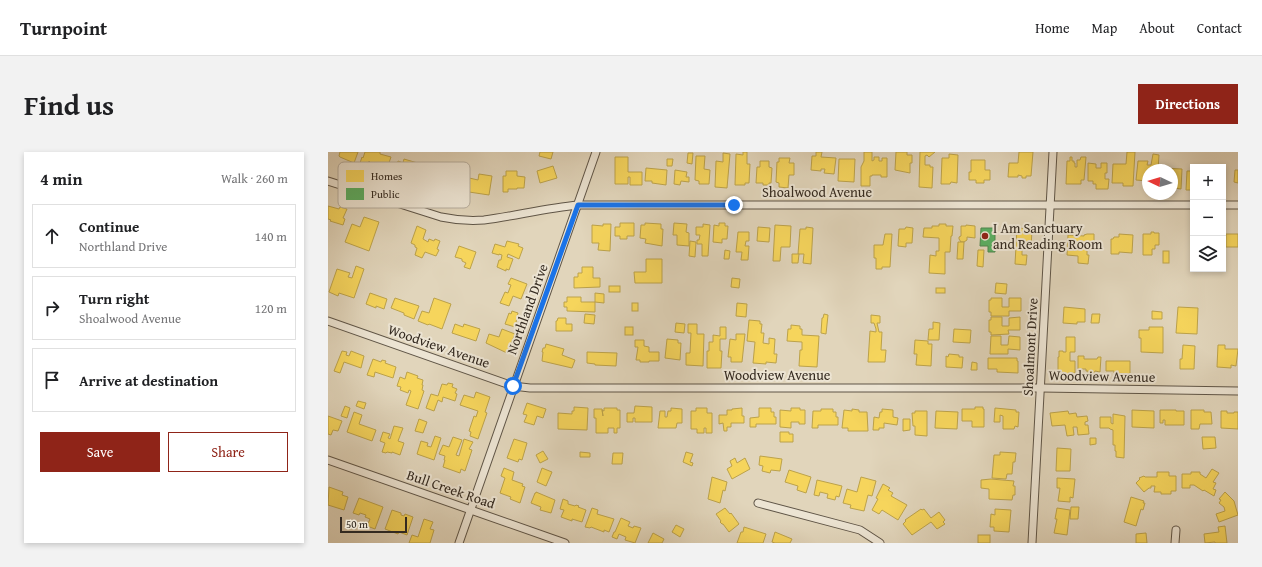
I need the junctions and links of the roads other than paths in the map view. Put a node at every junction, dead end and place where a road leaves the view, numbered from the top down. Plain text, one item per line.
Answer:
1 (596, 152) edge
2 (1053, 152) edge
3 (328, 181) edge
4 (338, 184) edge
5 (578, 205) junction
6 (1050, 205) junction
7 (1190, 205) edge
8 (1226, 205) edge
9 (1238, 205) edge
10 (413, 208) edge
11 (328, 321) edge
12 (513, 386) junction
13 (1041, 388) junction
14 (1238, 391) edge
15 (328, 460) edge
16 (758, 503) dead end
17 (470, 509) junction
18 (1176, 530) dead end
19 (459, 543) edge
20 (565, 543) edge
21 (880, 543) edge
22 (1032, 543) edge
23 (1175, 543) edge

1 - 5 street, Northland Drive
2 - 6 street, Shoalmont Drive
3 - 4 street, Shoalwood Avenue
5 - 6 street, Shoalwood Avenue
5 - 10 street, Shoalwood Avenue
5 - 12 street, Northland Drive
6 - 7 street, Shoalwood Avenue
6 - 13 street, Shoalmont Drive
8 - 9 street
11 - 12 street, Woodview Avenue
12 - 13 street, Woodview Avenue
12 - 17 street, Northland Drive
13 - 14 street, Woodview Avenue
13 - 22 street, Shoalmont Drive
15 - 17 street, Bull Creek Road
16 - 21 street
17 - 19 street, Northland Drive
17 - 20 street, Bull Creek Road
18 - 23 street

